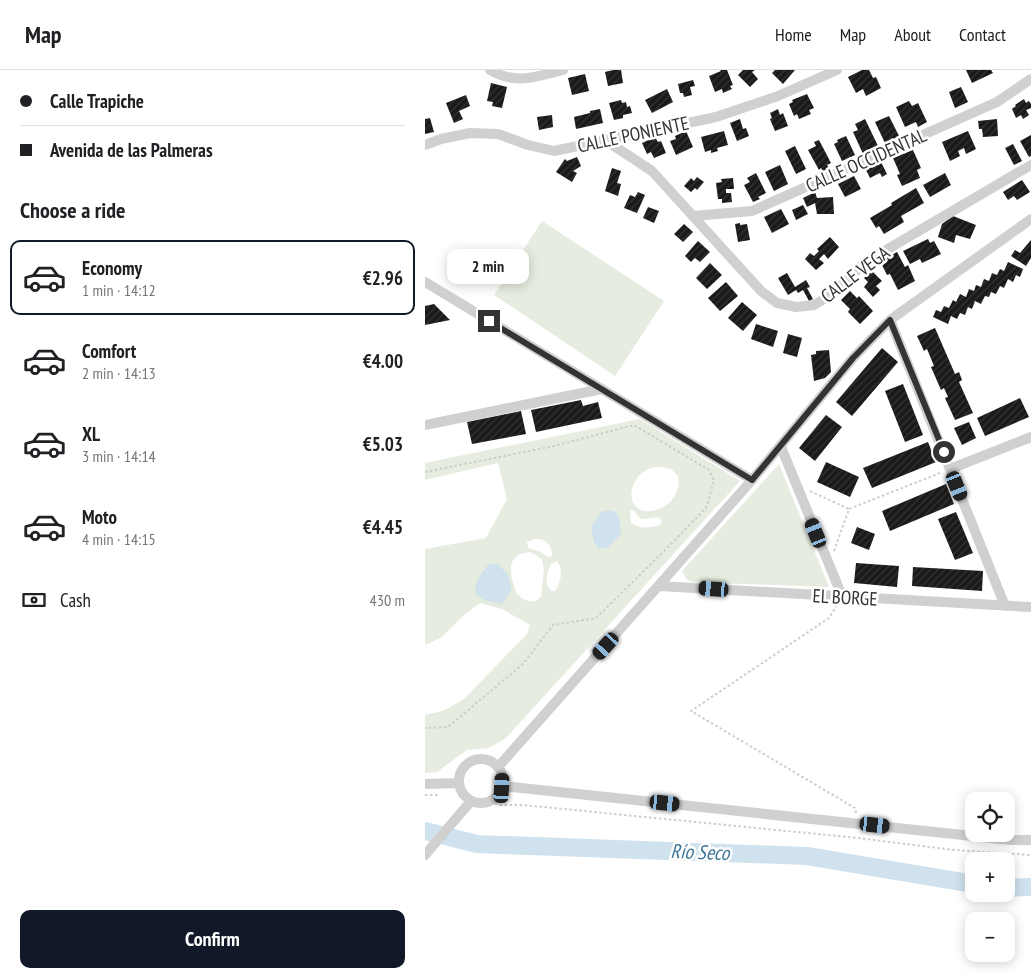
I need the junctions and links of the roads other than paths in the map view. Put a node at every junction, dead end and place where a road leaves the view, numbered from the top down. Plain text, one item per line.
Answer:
1 (490, 70) edge
2 (563, 70) edge
3 (837, 70) edge
4 (1031, 79) edge
5 (605, 140) junction
6 (425, 145) edge
7 (1031, 165) edge
8 (693, 216) junction
9 (1031, 219) edge
10 (425, 282) edge
11 (890, 320) junction
12 (602, 389) junction
13 (425, 425) edge
14 (1031, 437) edge
15 (781, 446) junction
16 (950, 469) junction
17 (752, 480) junction
18 (659, 586) junction
19 (842, 596) junction
20 (1005, 606) junction
21 (1031, 607) edge
22 (498, 767) junction
23 (459, 783) junction
24 (425, 784) edge
25 (502, 788) junction
26 (471, 801) junction
27 (1031, 840) edge
28 (425, 855) edge

1 - 2 street
3 - 5 street, CALLE PONIENTE
4 - 8 street, CALLE OCCIDENTAL
5 - 6 street, CALLE PONIENTE
5 - 8 street, CALLE VEGA
7 - 8 street, CALLE VEGA
9 - 11 street
10 - 12 street
11 - 15 street
11 - 16 street
12 - 13 street
12 - 17 street
14 - 16 street
15 - 17 street
15 - 19 street
16 - 20 street
17 - 18 street
18 - 19 street, EL BORGE
18 - 22 street
19 - 20 street, EL BORGE
20 - 21 street, EL BORGE
22 - 23 street
22 - 25 street
23 - 24 street
23 - 26 street
25 - 26 street
25 - 27 street
26 - 28 street

